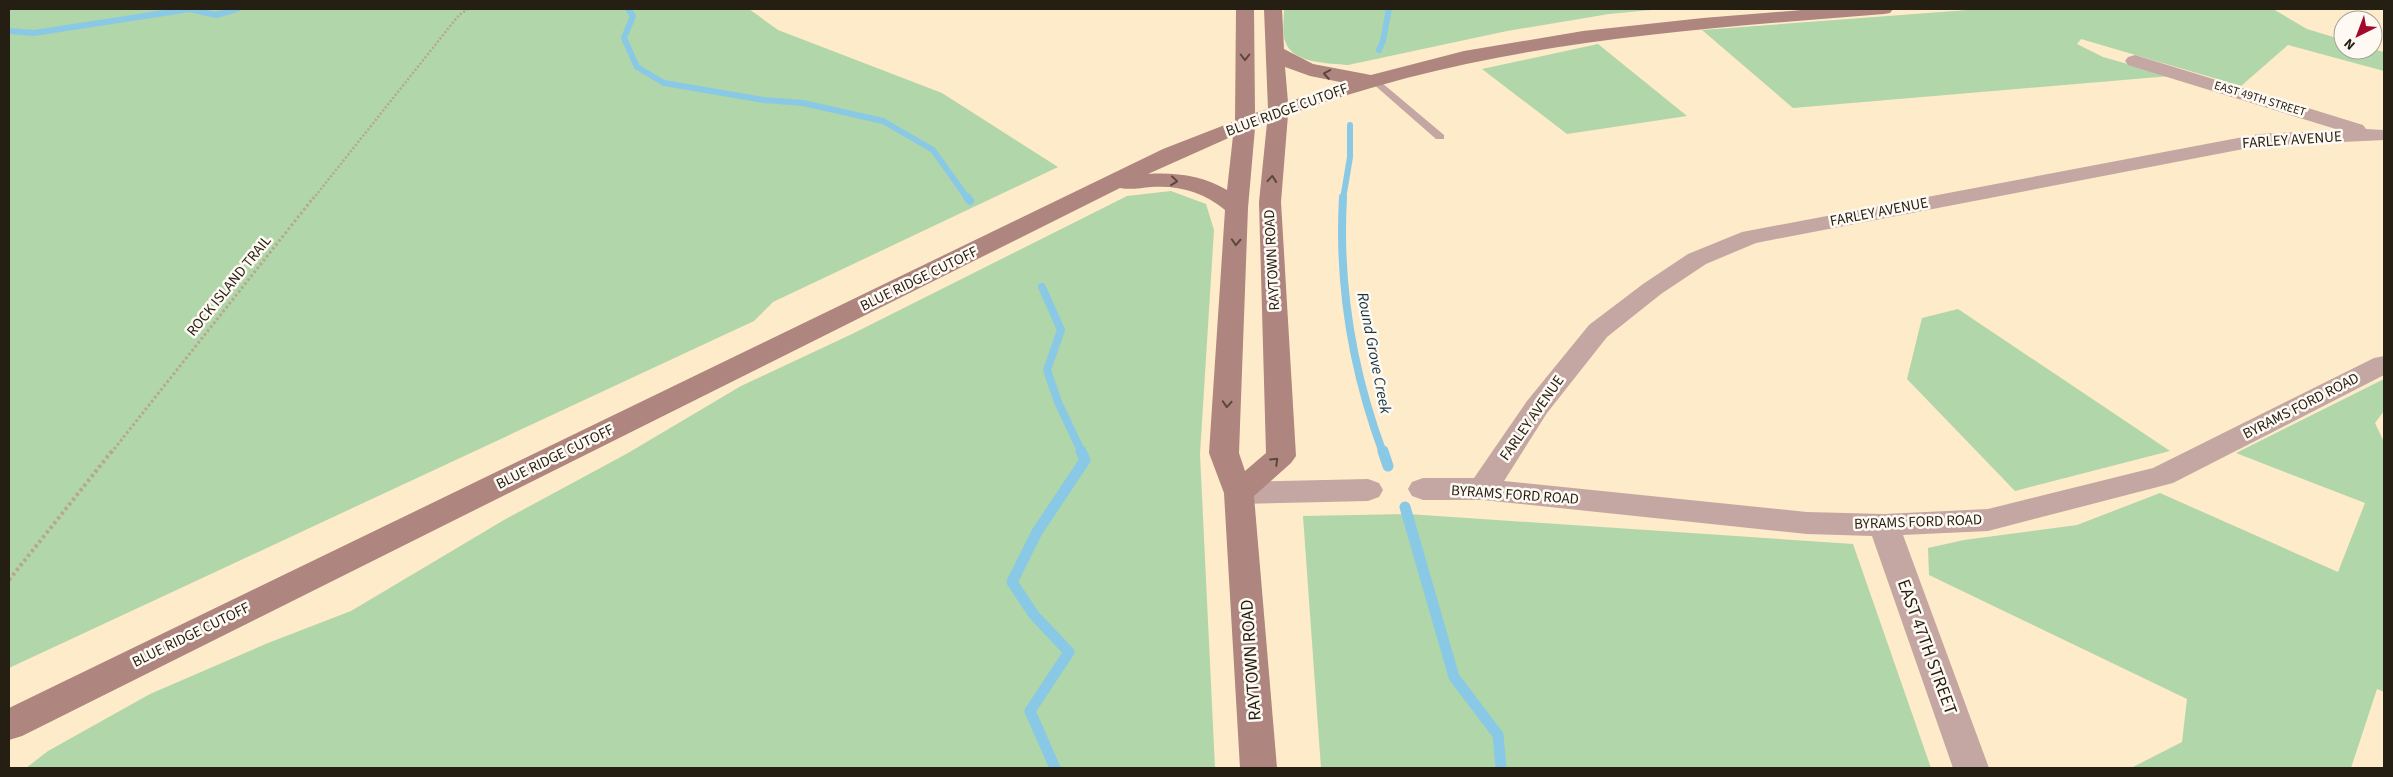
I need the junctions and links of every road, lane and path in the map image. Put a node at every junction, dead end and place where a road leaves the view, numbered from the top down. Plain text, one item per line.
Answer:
1 (468, 9) edge
2 (1244, 9) edge
3 (1273, 9) edge
4 (1884, 9) edge
5 (1275, 51) junction
6 (2135, 61) dead end
7 (1375, 80) junction
8 (1278, 112) junction
9 (1245, 124) junction
10 (2382, 136) edge
11 (1440, 137) dead end
12 (1108, 186) junction
13 (1237, 208) junction
14 (2384, 364) edge
15 (1483, 489) junction
16 (1368, 490) dead end
17 (1422, 490) dead end
18 (1239, 493) junction
19 (1884, 525) junction
20 (9, 580) edge
21 (9, 725) edge
22 (1259, 768) edge
23 (1971, 768) edge

1 - 20 path, ROCK ISLAND TRAIL
2 -> 9 main road, RAYTOWN ROAD
3 - 5 main road, RAYTOWN ROAD
4 - 7 main road, BLUE RIDGE CUTOFF
7 -> 5 main road
5 - 8 main road, RAYTOWN ROAD
6 - 10 street, EAST 49TH STREET
7 - 8 main road, BLUE RIDGE CUTOFF
7 - 11 lane
8 - 9 main road, BLUE RIDGE CUTOFF
18 -> 8 main road, RAYTOWN ROAD
9 - 12 main road, BLUE RIDGE CUTOFF
9 - 13 main road, RAYTOWN ROAD
10 - 15 street, FARLEY AVENUE
12 -> 13 main road
12 - 21 main road, BLUE RIDGE CUTOFF
13 -> 18 main road, RAYTOWN ROAD
14 - 19 street, BYRAMS FORD ROAD
15 - 17 street, BYRAMS FORD ROAD
15 - 19 street, BYRAMS FORD ROAD
16 - 18 street
18 - 22 main road, RAYTOWN ROAD
19 - 23 street, EAST 47TH STREET

